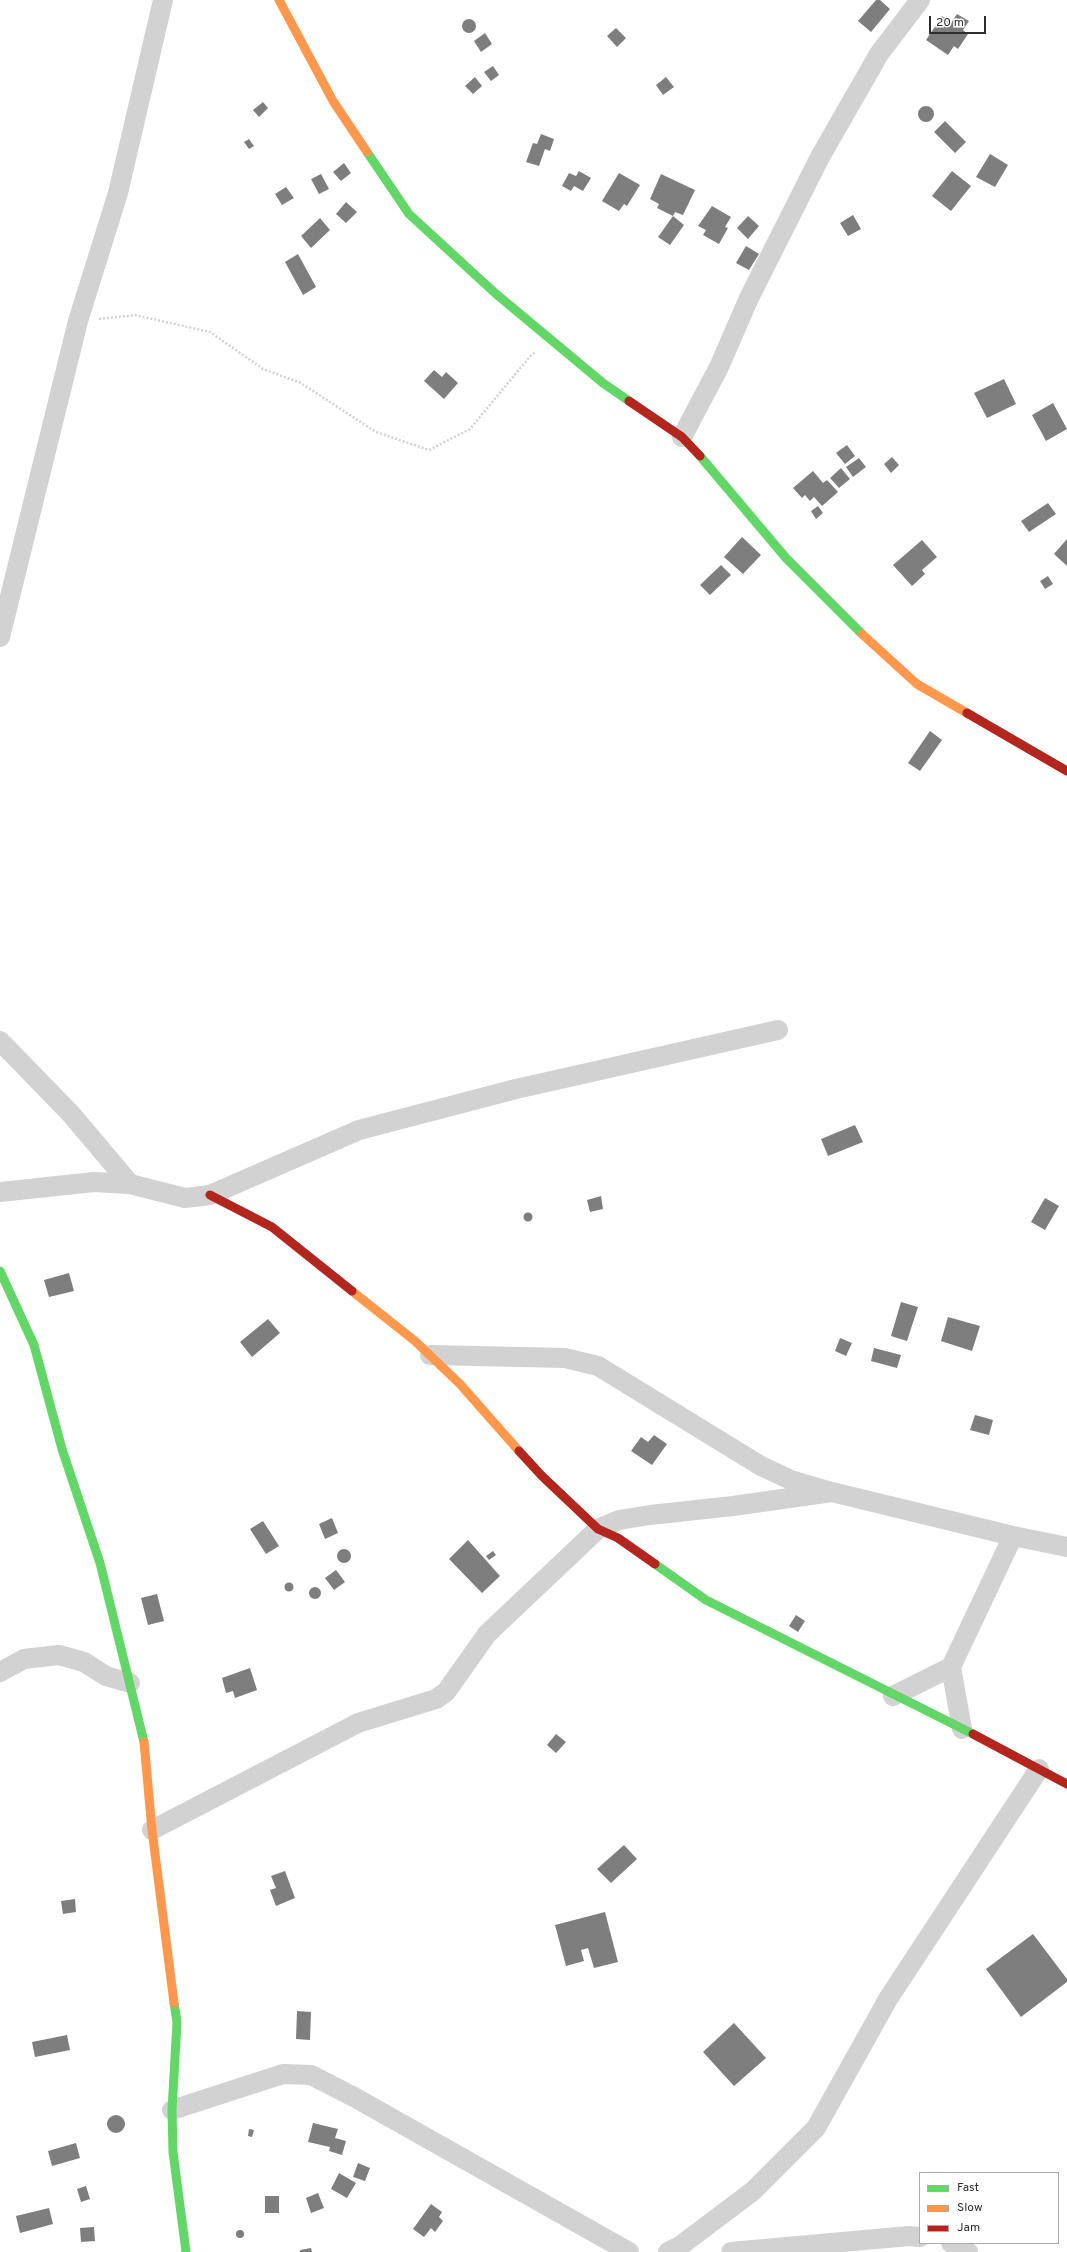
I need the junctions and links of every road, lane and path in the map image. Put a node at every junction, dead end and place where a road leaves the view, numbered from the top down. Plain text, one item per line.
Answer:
1 (163, 0) edge
2 (279, 0) edge
3 (920, 0) edge
4 (78, 321) junction
5 (556, 342) junction
6 (682, 437) junction
7 (0, 636) edge
8 (1067, 771) edge
9 (778, 1030) dead end
10 (0, 1041) edge
11 (130, 1184) junction
12 (0, 1192) edge
13 (210, 1195) junction
14 (0, 1271) edge
15 (430, 1355) junction
16 (832, 1492) junction
17 (598, 1529) junction
18 (1013, 1536) junction
19 (1067, 1547) edge
20 (951, 1667) junction
21 (0, 1672) edge
22 (130, 1683) junction
23 (893, 1696) junction
24 (962, 1730) junction
25 (1040, 1769) junction
26 (1067, 1784) edge
27 (152, 1830) junction
28 (172, 2110) junction
29 (919, 2237) edge
30 (953, 2244) edge
31 (186, 2252) edge
32 (629, 2252) edge
33 (668, 2252) edge
34 (730, 2252) edge
35 (968, 2252) edge

1 - 4 street
2 - 5 street
3 - 6 street
4 - 5 path
4 - 7 street
5 - 6 street
6 - 8 street
9 - 13 street
10 - 11 street
11 - 12 street
11 - 13 street
13 - 15 street
14 - 22 street
15 - 16 street
15 - 17 street
16 - 17 street
16 - 18 street
17 - 23 street
17 - 27 street
18 - 19 street
18 - 20 street
20 - 23 street
20 - 24 street
21 - 22 street
22 - 27 street
23 - 24 street
24 - 25 street
25 - 26 street
25 - 33 street
27 - 28 street
28 - 31 street
28 - 32 street
29 - 34 street
30 - 35 street

